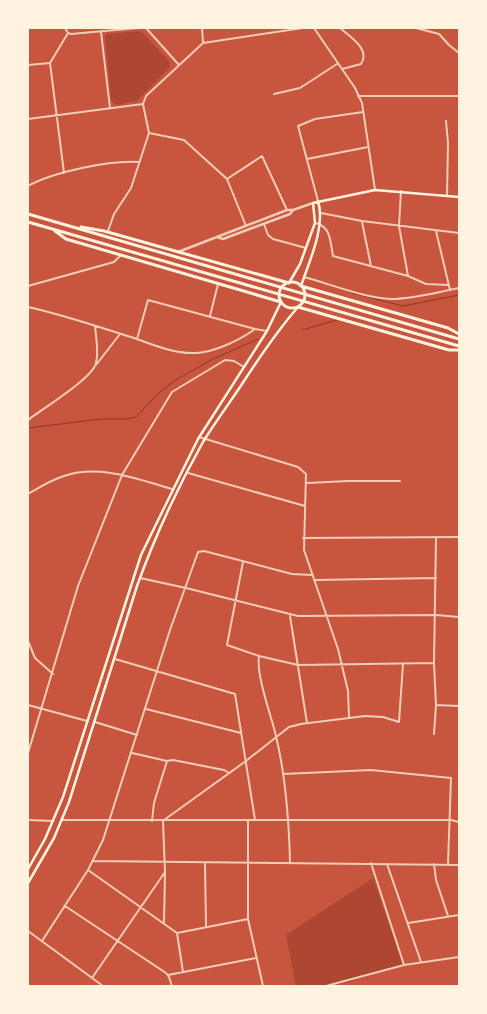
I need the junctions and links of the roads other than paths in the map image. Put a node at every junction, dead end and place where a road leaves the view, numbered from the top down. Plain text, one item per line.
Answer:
1 (65, 28) edge
2 (138, 28) edge
3 (146, 28) edge
4 (202, 28) edge
5 (303, 28) edge
6 (314, 28) edge
7 (340, 28) edge
8 (416, 28) edge
9 (101, 32) junction
10 (68, 33) junction
11 (203, 43) junction
12 (459, 53) edge
13 (50, 63) junction
14 (338, 64) junction
15 (28, 65) edge
16 (179, 65) junction
17 (342, 69) junction
18 (274, 94) dead end
19 (358, 96) junction
20 (459, 96) edge
21 (143, 104) junction
22 (110, 108) junction
23 (363, 112) junction
24 (57, 116) junction
25 (28, 119) edge
26 (446, 121) dead end
27 (148, 133) junction
28 (368, 147) junction
29 (307, 159) junction
30 (139, 162) junction
31 (64, 173) junction
32 (227, 180) junction
33 (28, 186) edge
34 (375, 190) junction
35 (400, 190) junction
36 (447, 196) junction
37 (459, 197) edge
38 (318, 201) junction
39 (313, 203) junction
40 (287, 210) junction
41 (294, 210) junction
42 (321, 213) junction
43 (28, 214) edge
44 (362, 221) junction
45 (28, 222) edge
46 (315, 223) junction
47 (62, 224) junction
48 (264, 224) junction
49 (320, 224) junction
50 (246, 226) junction
51 (399, 226) junction
52 (54, 229) junction
53 (248, 230) junction
54 (436, 230) junction
55 (108, 232) junction
56 (459, 233) edge
57 (217, 237) junction
58 (306, 248) junction
59 (178, 252) junction
60 (121, 255) junction
61 (371, 266) junction
62 (408, 276) junction
63 (304, 277) junction
64 (289, 283) junction
65 (218, 284) junction
66 (448, 285) junction
67 (28, 286) edge
68 (300, 286) junction
69 (459, 288) edge
70 (450, 290) junction
71 (281, 302) junction
72 (28, 307) edge
73 (298, 307) junction
74 (210, 316) junction
75 (95, 326) junction
76 (255, 329) junction
77 (267, 331) junction
78 (120, 334) junction
79 (459, 334) edge
80 (136, 339) junction
81 (459, 339) edge
82 (459, 346) edge
83 (459, 350) edge
84 (96, 365) junction
85 (244, 367) junction
86 (28, 420) edge
87 (199, 437) junction
88 (205, 439) junction
89 (188, 473) junction
90 (122, 475) junction
91 (400, 482) dead end
92 (306, 483) junction
93 (172, 489) junction
94 (28, 494) edge
95 (305, 506) junction
96 (459, 537) edge
97 (304, 538) junction
98 (436, 538) junction
99 (243, 562) junction
100 (312, 576) junction
101 (140, 578) junction
102 (436, 578) junction
103 (314, 580) junction
104 (186, 588) junction
105 (236, 601) junction
106 (290, 615) junction
107 (436, 615) junction
108 (326, 617) junction
109 (459, 617) edge
110 (28, 642) edge
111 (259, 656) junction
112 (114, 659) junction
113 (434, 662) junction
114 (403, 664) junction
115 (298, 665) junction
116 (342, 665) junction
117 (158, 671) junction
118 (53, 674) junction
119 (28, 705) edge
120 (436, 705) junction
121 (459, 706) edge
122 (41, 708) junction
123 (146, 709) junction
124 (349, 717) junction
125 (87, 721) junction
126 (95, 722) junction
127 (307, 723) junction
128 (242, 733) junction
129 (434, 734) dead end
130 (138, 736) junction
131 (276, 736) junction
132 (28, 751) edge
133 (132, 753) junction
134 (167, 761) junction
135 (246, 761) junction
136 (229, 773) junction
137 (283, 774) junction
138 (28, 820) edge
139 (62, 820) junction
140 (248, 820) junction
141 (255, 820) junction
142 (451, 820) junction
143 (54, 821) junction
144 (110, 821) junction
145 (152, 821) junction
146 (163, 821) junction
147 (289, 821) junction
148 (459, 822) edge
149 (92, 861) junction
150 (165, 863) junction
151 (205, 863) junction
152 (248, 863) junction
153 (290, 863) junction
154 (371, 863) junction
155 (387, 864) junction
156 (434, 864) junction
157 (448, 864) junction
158 (459, 865) edge
159 (28, 869) edge
160 (88, 870) junction
161 (164, 872) junction
162 (28, 883) edge
163 (65, 906) junction
164 (142, 907) junction
165 (459, 915) edge
166 (448, 916) junction
167 (248, 919) junction
168 (164, 922) junction
169 (408, 923) junction
170 (206, 926) junction
171 (28, 931) edge
172 (177, 933) junction
173 (42, 941) junction
174 (117, 941) junction
175 (459, 957) edge
176 (256, 958) junction
177 (421, 962) junction
178 (404, 965) junction
179 (183, 972) junction
180 (168, 975) junction
181 (92, 978) junction
182 (103, 986) edge
183 (172, 986) edge
184 (263, 986) edge
185 (326, 986) edge

1 - 10 street
2 - 9 street
3 - 16 street
4 - 11 street
5 - 11 street
6 - 14 street
7 - 17 street
8 - 12 street
9 - 10 street
9 - 22 street
10 - 13 street
11 - 16 street
13 - 15 street
13 - 24 street
14 - 17 street
14 - 18 street
16 - 21 street
17 - 19 street
19 - 20 street
19 - 23 street
21 - 22 street
21 - 27 street
22 - 24 street
23 - 28 street
23 - 29 street
24 - 25 street
24 - 31 street
26 - 36 street
27 - 30 street
27 - 32 street
28 - 29 street
28 - 34 street
29 - 38 street
30 - 31 street
30 - 55 street
31 - 33 street
32 - 40 street
32 - 50 street
34 - 35 main road
34 - 38 main road
35 - 36 main road
35 - 51 street
36 - 37 main road
38 - 39 main road
38 - 42 main road
39 - 41 street
39 - 46 main road
40 - 41 street
40 - 50 street
41 - 48 street
42 - 44 street
42 - 49 main road
43 - 47 highway
44 - 51 street
44 - 61 street
45 - 52 highway
46 - 49 street
46 - 58 main road
47 - 55 highway
47 - 81 highway
48 - 53 street
48 - 58 street
49 - 61 street
49 - 63 main road
50 - 53 street
50 - 57 street
51 - 54 street
51 - 62 street
52 - 60 highway
52 - 82 highway
53 - 57 street
54 - 56 street
54 - 66 street
55 - 59 highway
57 - 59 street
58 - 64 main road
59 - 64 highway
60 - 65 highway
60 - 67 street
61 - 62 street
62 - 66 street
63 - 68 main road
63 - 70 street
64 - 68 highway
64 - 71 highway
65 - 71 highway
65 - 74 street
66 - 70 street
68 - 73 highway
68 - 79 highway
69 - 70 street
71 - 73 highway
71 - 77 main road
72 - 75 street
73 - 83 highway
73 - 88 main road
74 - 76 street
74 - 80 street
75 - 78 street
75 - 84 street
76 - 77 street
76 - 80 street
77 - 85 main road
78 - 80 street
78 - 84 street
84 - 86 street
85 - 87 main road
85 - 90 street
87 - 88 street
87 - 93 main road
88 - 89 main road
88 - 92 street
89 - 95 street
89 - 101 main road
90 - 93 street
90 - 94 street
90 - 118 street
91 - 92 street
92 - 95 street
93 - 125 main road
95 - 97 street
96 - 98 street
97 - 98 street
97 - 100 street
98 - 102 street
99 - 100 street
99 - 104 street
99 - 105 street
100 - 103 street
101 - 104 street
101 - 112 main road
102 - 103 street
102 - 107 street
103 - 108 street
104 - 105 street
104 - 117 street
105 - 106 street
105 - 111 street
106 - 108 street
106 - 115 street
107 - 108 street
107 - 109 street
107 - 113 street
108 - 116 street
110 - 118 street
111 - 115 street
111 - 131 street
112 - 117 street
112 - 126 main road
113 - 114 street
113 - 120 street
114 - 116 street
114 - 124 street
115 - 116 street
115 - 127 street
116 - 124 street
117 - 123 street
117 - 128 street
118 - 122 street
119 - 122 street
120 - 121 street
120 - 129 street
122 - 125 street
122 - 132 street
123 - 128 street
123 - 130 street
124 - 127 street
125 - 143 main road
126 - 130 street
126 - 139 main road
127 - 131 street
128 - 135 street
130 - 133 street
131 - 135 street
131 - 137 street
133 - 134 street
133 - 144 street
134 - 136 street
134 - 145 street
135 - 136 street
135 - 141 street
136 - 146 street
137 - 142 street
137 - 147 street
138 - 143 street
139 - 144 street
139 - 162 main road
140 - 141 street
140 - 146 street
140 - 152 street
141 - 147 street
142 - 147 street
142 - 148 street
142 - 157 street
143 - 159 main road
144 - 145 street
144 - 149 street
145 - 146 street
146 - 150 street
147 - 153 street
149 - 150 street
149 - 160 street
150 - 151 street
150 - 161 street
151 - 152 street
151 - 170 street
152 - 153 street
152 - 167 street
153 - 154 street
154 - 155 street
154 - 178 street
155 - 156 street
155 - 169 street
156 - 157 street
156 - 166 street
157 - 158 street
160 - 163 street
160 - 164 street
161 - 164 street
161 - 168 street
163 - 173 street
163 - 174 street
164 - 168 street
164 - 174 street
165 - 166 street
166 - 169 street
167 - 170 street
167 - 176 street
168 - 172 street
169 - 177 street
170 - 172 street
171 - 173 street
172 - 179 street
173 - 181 street
174 - 180 street
174 - 181 street
175 - 177 street
176 - 179 street
176 - 184 street
177 - 178 street
178 - 185 street
179 - 180 street
180 - 183 street
181 - 182 street

